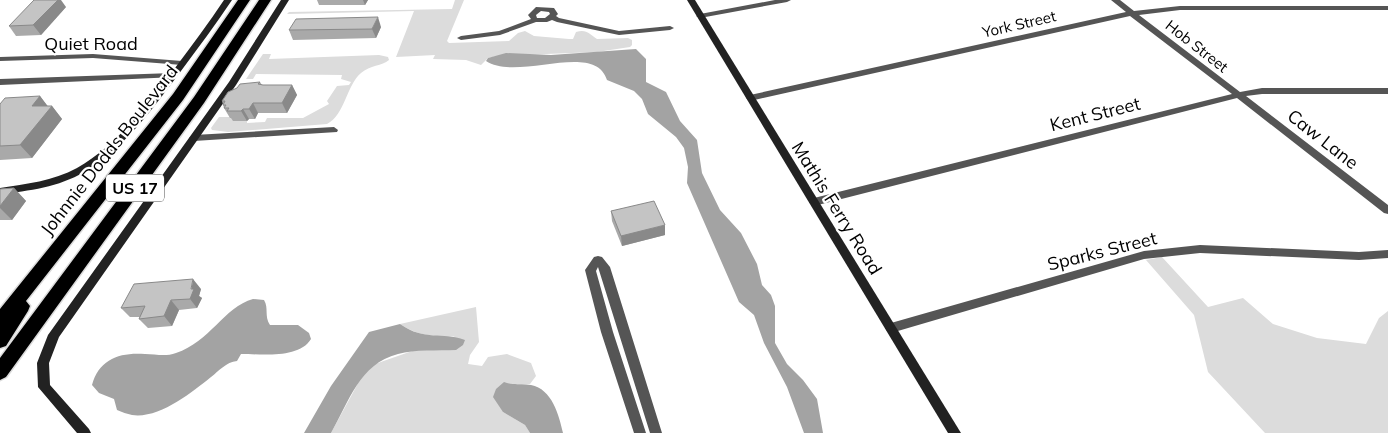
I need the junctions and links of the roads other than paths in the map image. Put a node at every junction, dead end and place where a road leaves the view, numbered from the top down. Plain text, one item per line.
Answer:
1 (228, 0) edge
2 (244, 0) edge
3 (265, 0) edge
4 (285, 0) edge
5 (540, 0) edge
6 (691, 0) edge
7 (787, 0) edge
8 (1115, 0) edge
9 (1388, 8) edge
10 (538, 13) junction
11 (1132, 13) junction
12 (700, 16) junction
13 (553, 17) junction
14 (670, 28) dead end
15 (462, 38) dead end
16 (0, 58) edge
17 (182, 63) junction
18 (173, 75) junction
19 (0, 82) edge
20 (1388, 91) edge
21 (1239, 95) junction
22 (750, 98) junction
23 (334, 130) dead end
24 (194, 138) junction
25 (0, 191) edge
26 (814, 202) junction
27 (1388, 210) edge
28 (63, 242) junction
29 (1388, 254) edge
30 (0, 321) edge
31 (891, 328) junction
32 (0, 341) edge
33 (0, 372) edge
34 (85, 433) edge
35 (640, 433) edge
36 (656, 433) edge
37 (955, 433) edge

1 - 17 street, Johnnie Dodds Boulevard
2 - 28 highway, Johnnie Dodds Boulevard / US 17
3 - 33 highway, US 17
4 - 24 street
5 - 10 street
6 - 12 street, Mathis Ferry Road
7 - 12 street
8 - 11 street, Hob Street
9 - 11 street, York Street
10 - 13 street
10 - 13 street
10 - 15 street
11 - 21 street, Hob Street
11 - 22 street, York Street
12 - 22 street, Mathis Ferry Road
13 - 14 street
16 - 17 street, Quiet Road
17 - 18 street, Johnnie Dodds Boulevard
18 - 19 street
18 - 25 street, Johnnie Dodds Boulevard
20 - 21 street, Kent Street
21 - 26 street, Kent Street
21 - 27 street, Caw Lane
22 - 26 street, Mathis Ferry Road
23 - 24 street
24 - 34 street
26 - 31 street, Mathis Ferry Road
28 - 30 highway, Johnnie Dodds Boulevard / US 17
28 - 32 highway
29 - 31 street, Sparks Street
31 - 37 street, Mathis Ferry Road
35 - 36 street

